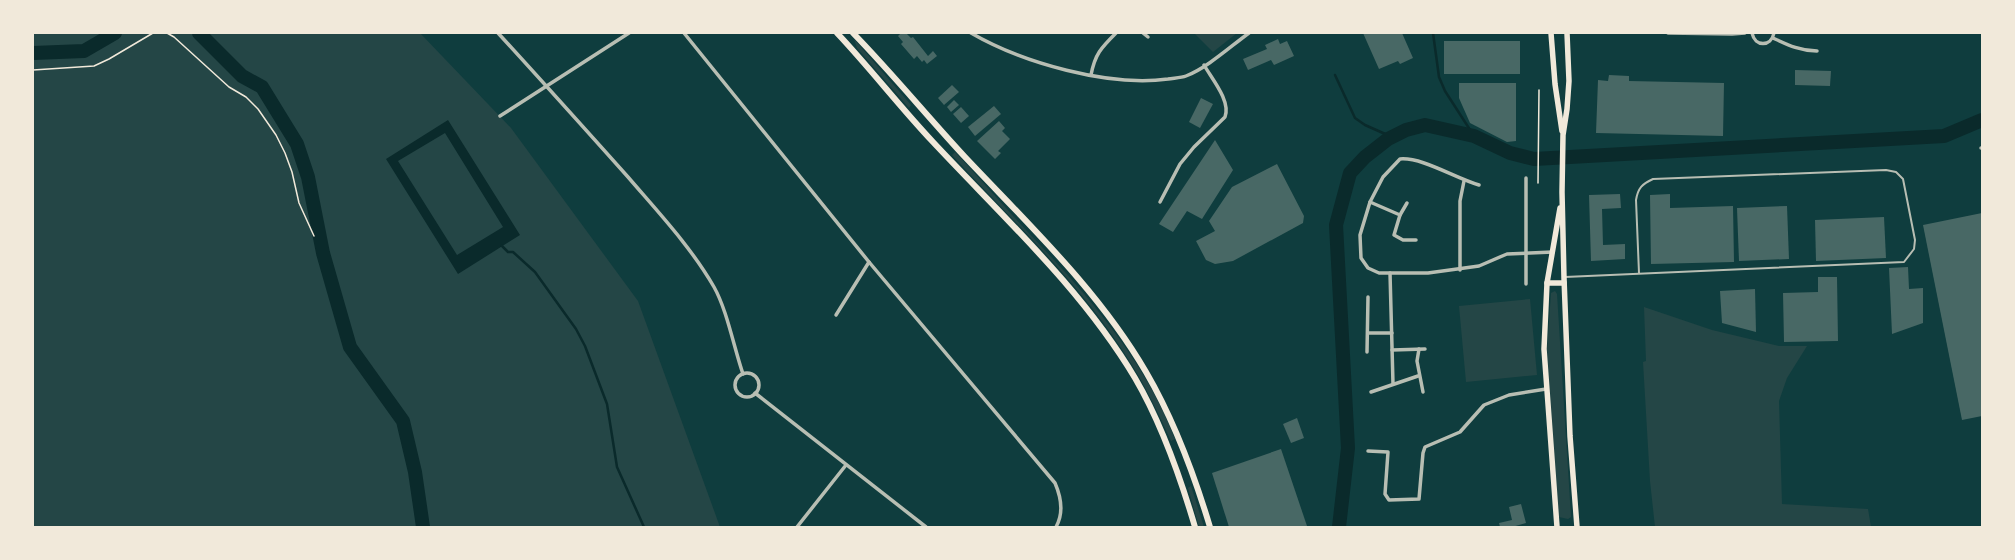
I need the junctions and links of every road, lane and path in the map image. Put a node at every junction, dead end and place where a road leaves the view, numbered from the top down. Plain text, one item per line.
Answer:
1 (153, 33) edge
2 (167, 33) edge
3 (498, 33) edge
4 (629, 33) edge
5 (684, 33) edge
6 (837, 33) edge
7 (852, 33) edge
8 (1143, 33) edge
9 (1249, 33) edge
10 (1551, 33) edge
11 (1567, 33) edge
12 (1668, 33) edge
13 (1745, 33) edge
14 (1752, 33) edge
15 (974, 34) edge
16 (1114, 34) edge
17 (1773, 35) edge
18 (1148, 37) dead end
19 (1817, 51) dead end
20 (1204, 65) junction
21 (33, 70) edge
22 (1091, 75) junction
23 (545, 86) junction
24 (1539, 90) dead end
25 (500, 116) dead end
26 (1563, 135) junction
27 (1526, 178) dead end
28 (1464, 181) junction
29 (1538, 183) dead end
30 (1479, 185) dead end
31 (1562, 192) junction
32 (1160, 202) dead end
33 (1370, 202) junction
34 (1407, 203) dead end
35 (1400, 216) junction
36 (314, 236) dead end
37 (1416, 240) dead end
38 (1553, 252) junction
39 (1526, 253) junction
40 (869, 262) junction
41 (1460, 270) junction
42 (1390, 273) junction
43 (1639, 273) junction
44 (1564, 280) junction
45 (1547, 283) junction
46 (1526, 284) dead end
47 (1368, 297) dead end
48 (836, 315) dead end
49 (1368, 333) junction
50 (1392, 333) junction
51 (1418, 349) junction
52 (1425, 349) dead end
53 (1392, 350) junction
54 (1367, 352) dead end
55 (742, 374) junction
56 (1418, 376) junction
57 (1393, 384) junction
58 (1546, 389) junction
59 (1371, 392) dead end
60 (1423, 392) dead end
61 (755, 393) junction
62 (1368, 451) dead end
63 (846, 465) junction
64 (797, 527) edge
65 (926, 527) edge
66 (1056, 527) edge
67 (1196, 527) edge
68 (1210, 527) edge
69 (1557, 527) edge
70 (1577, 527) edge

1 - 21 path
2 - 36 path
3 - 23 street
4 - 23 street
5 - 40 street
6 - 67 highway
7 - 68 highway
8 - 18 street
9 - 20 street
10 - 26 main road
11 - 26 main road
12 - 13 street
14 - 17 street
15 - 22 street
16 - 22 street
17 - 19 street
20 - 22 street
20 - 32 street
23 - 25 street
23 - 55 street
24 - 29 path
26 - 31 main road
27 - 39 street
28 - 30 street
28 - 33 street
28 - 41 street
31 - 38 main road
31 - 44 main road
33 - 35 street
33 - 42 street
34 - 35 street
35 - 37 street
38 - 39 street
38 - 45 main road
39 - 41 street
39 - 46 street
40 - 48 street
40 - 66 street
41 - 42 street
42 - 50 street
43 - 43 lane
43 - 44 lane
44 - 45 main road
44 - 70 main road
45 - 58 main road
47 - 49 street
49 - 50 street
49 - 54 street
50 - 53 street
51 - 52 street
51 - 53 street
51 - 56 street
53 - 57 street
55 - 61 street
55 - 61 street
56 - 57 street
56 - 60 street
57 - 59 street
58 - 62 street
58 - 69 main road
61 - 63 street
63 - 64 street
63 - 65 street

